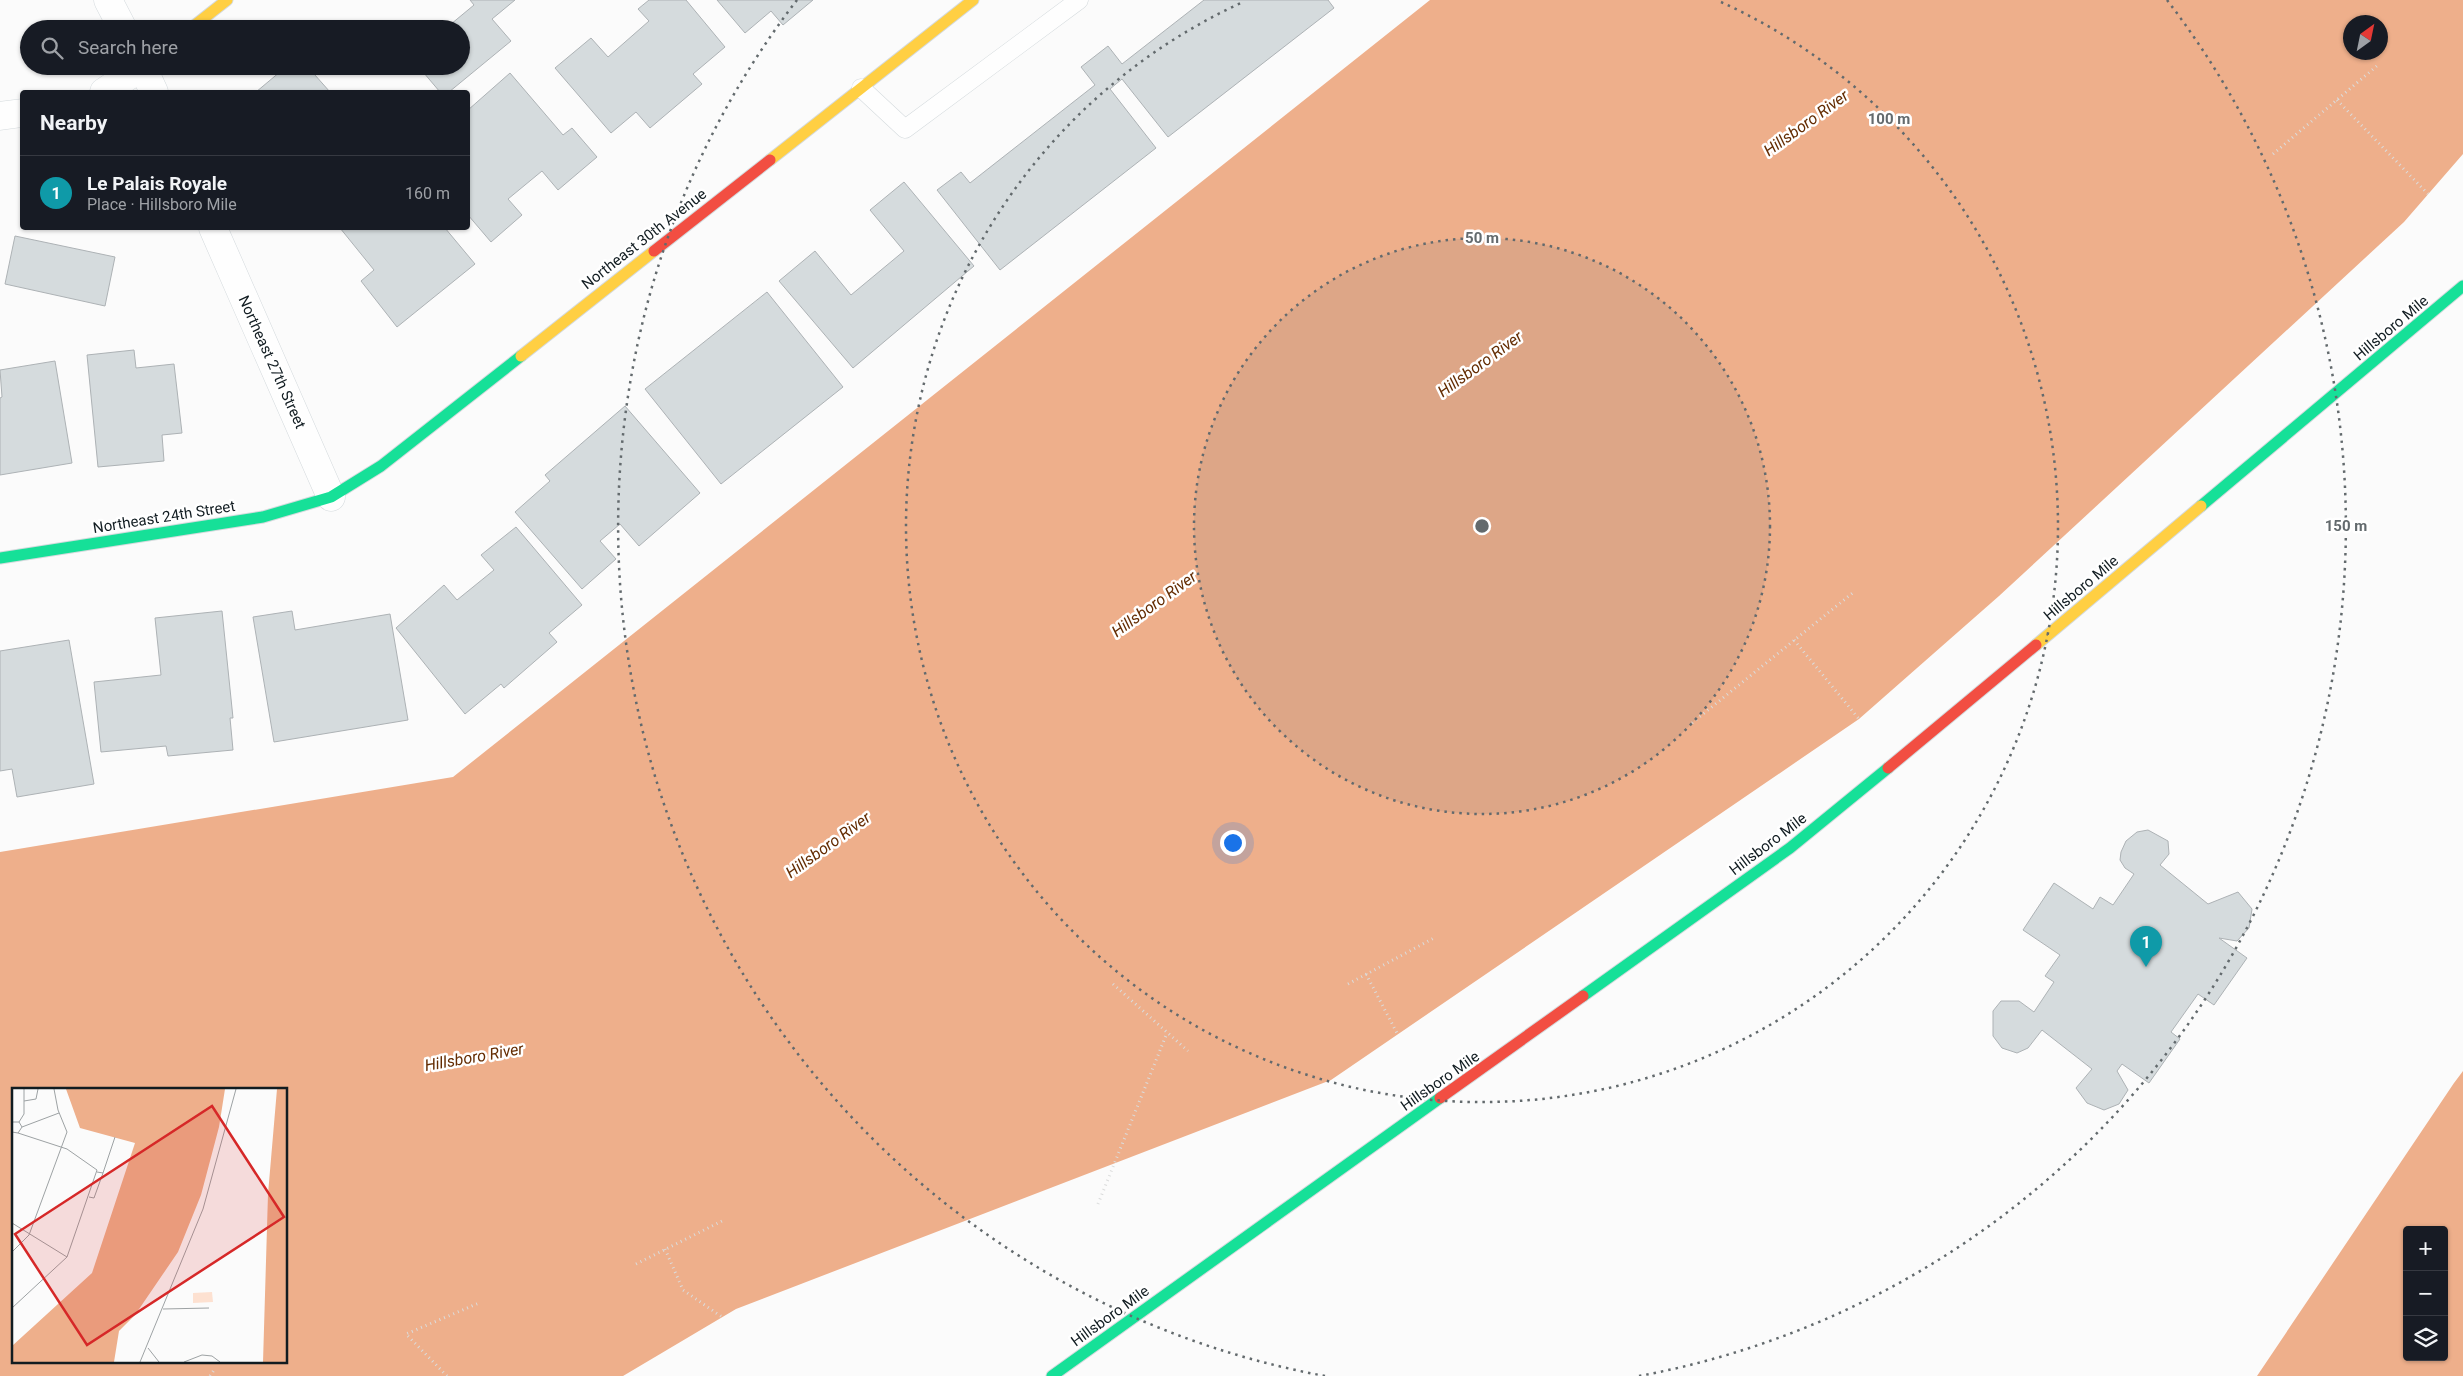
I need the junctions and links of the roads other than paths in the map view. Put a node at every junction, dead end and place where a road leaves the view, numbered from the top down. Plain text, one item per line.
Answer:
1 (108, 0) edge
2 (227, 0) edge
3 (972, 0) edge
4 (1079, 0) edge
5 (118, 20) edge
6 (201, 20) edge
7 (129, 75) edge
8 (146, 75) edge
9 (861, 88) junction
10 (107, 90) edge
11 (153, 90) edge
12 (20, 112) edge
13 (0, 116) edge
14 (214, 230) edge
15 (2463, 286) edge
16 (331, 497) junction
17 (0, 558) edge
18 (1052, 1376) edge

1 - 5 street
2 - 6 main road
3 - 9 main road, Northeast 30th Avenue
4 - 9 lane
7 - 10 street
8 - 11 street
9 - 16 main road, Northeast 30th Avenue
12 - 13 street
14 - 16 street, Northeast 27th Street
15 - 18 main road, Hillsboro Mile
16 - 17 main road, Northeast 24th Street

